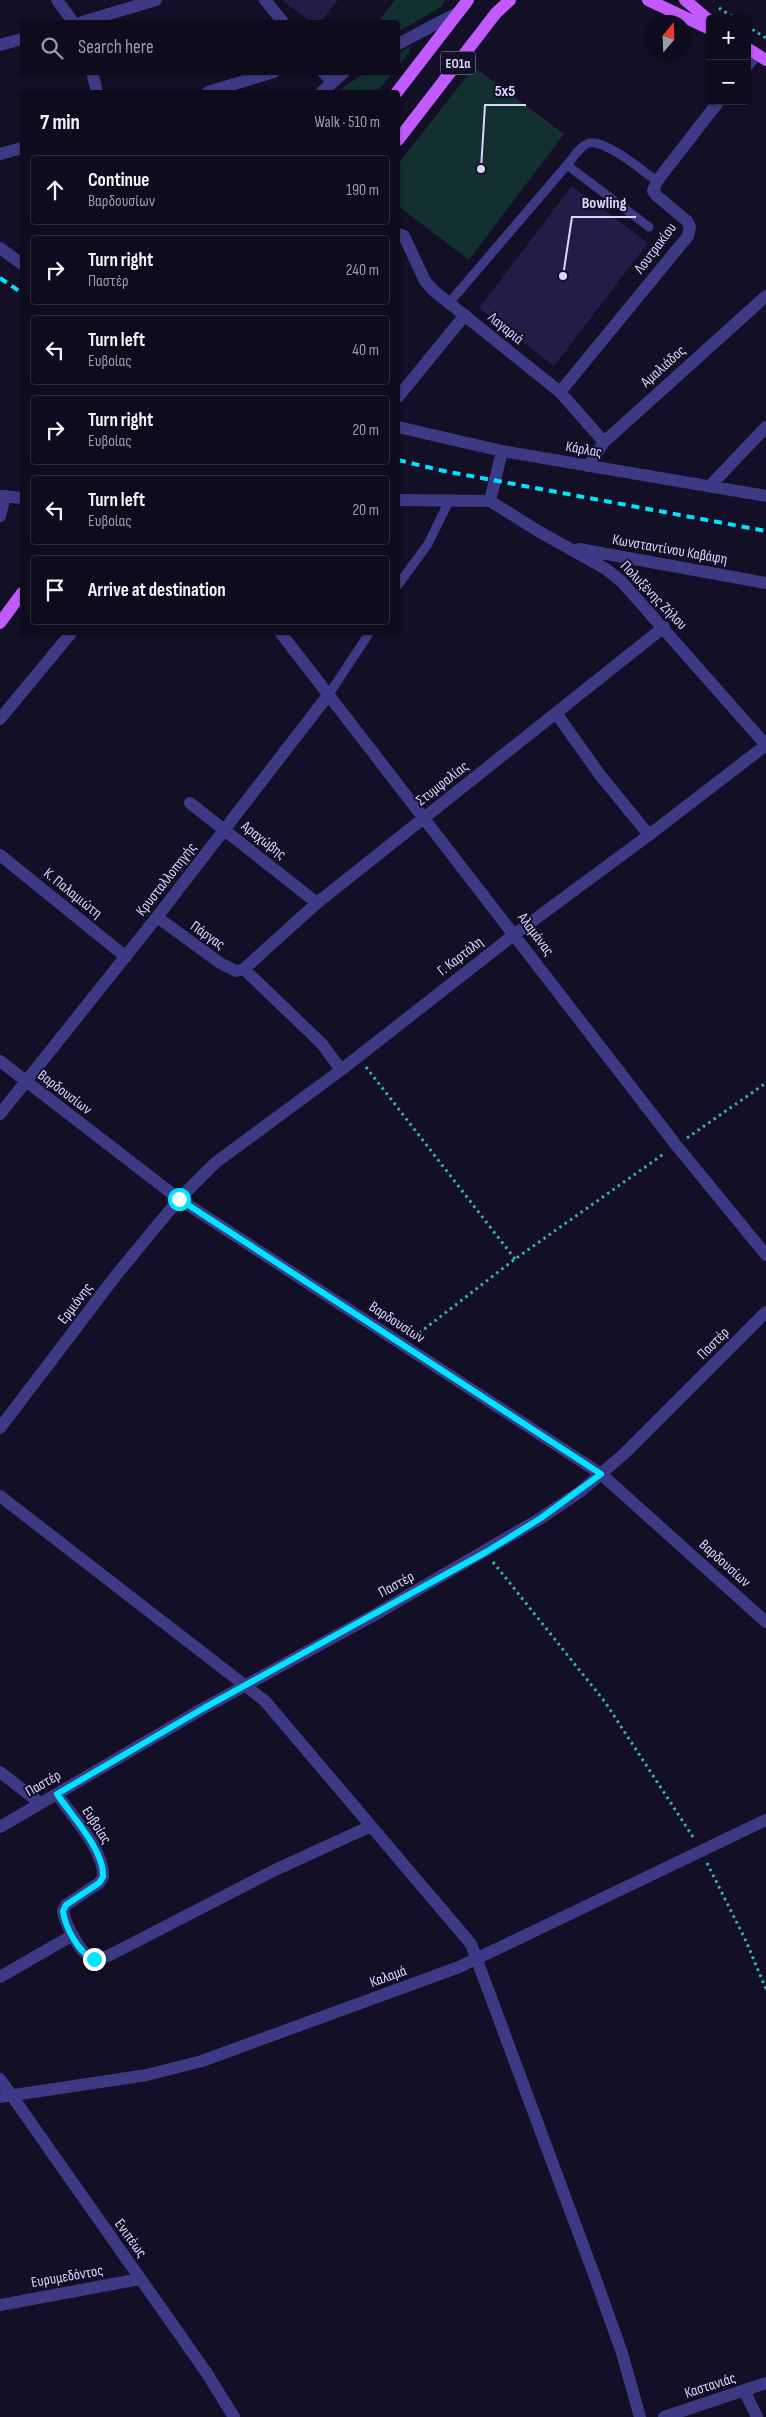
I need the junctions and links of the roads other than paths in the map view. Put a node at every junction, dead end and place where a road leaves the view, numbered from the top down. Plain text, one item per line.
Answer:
1 (57, 0) edge
2 (156, 0) edge
3 (265, 0) edge
4 (468, 0) edge
5 (510, 0) edge
6 (648, 0) edge
7 (685, 0) edge
8 (459, 12) junction
9 (706, 18) edge
10 (72, 20) edge
11 (89, 20) edge
12 (281, 20) edge
13 (706, 27) edge
14 (20, 40) edge
15 (400, 43) edge
16 (0, 45) edge
17 (93, 75) edge
18 (264, 75) edge
19 (327, 77) edge
20 (96, 90) edge
21 (215, 90) edge
22 (323, 90) edge
23 (399, 90) edge
24 (717, 105) edge
25 (400, 137) edge
26 (20, 149) edge
27 (0, 154) edge
28 (567, 165) junction
29 (657, 181) junction
30 (649, 227) dead end
31 (400, 235) edge
32 (0, 248) edge
33 (19, 258) edge
34 (766, 296) edge
35 (449, 304) junction
36 (465, 315) junction
37 (560, 392) junction
38 (400, 394) edge
39 (400, 427) edge
40 (766, 427) edge
41 (604, 442) junction
42 (502, 451) junction
43 (588, 466) junction
44 (710, 486) junction
45 (2, 496) edge
46 (766, 496) edge
47 (20, 498) edge
48 (400, 500) edge
49 (450, 501) junction
50 (490, 501) junction
51 (0, 516) edge
52 (569, 548) junction
53 (400, 582) edge
54 (766, 583) edge
55 (20, 596) edge
56 (0, 623) edge
57 (664, 627) junction
58 (69, 635) edge
59 (282, 635) edge
60 (368, 635) edge
61 (329, 694) junction
62 (556, 713) junction
63 (0, 718) edge
64 (766, 745) edge
65 (190, 803) dead end
66 (425, 817) junction
67 (225, 830) junction
68 (649, 835) junction
69 (0, 855) edge
70 (318, 903) junction
71 (158, 917) junction
72 (515, 934) junction
73 (126, 957) junction
74 (244, 969) junction
75 (0, 1061) edge
76 (341, 1070) junction
77 (26, 1082) junction
78 (0, 1114) edge
79 (179, 1199) junction
80 (766, 1255) edge
81 (766, 1312) edge
82 (0, 1428) edge
83 (601, 1474) junction
84 (0, 1496) edge
85 (766, 1622) edge
86 (244, 1686) junction
87 (0, 1772) edge
88 (57, 1794) junction
89 (40, 1803) junction
90 (766, 1820) edge
91 (371, 1826) junction
92 (0, 1827) edge
93 (73, 1935) junction
94 (478, 1958) junction
95 (0, 1977) edge
96 (0, 2078) edge
97 (6, 2096) edge
98 (140, 2279) junction
99 (0, 2304) edge
100 (766, 2383) edge
101 (744, 2390) junction
102 (234, 2417) edge
103 (640, 2417) edge
104 (664, 2417) edge
105 (758, 2417) edge

1 - 10 street
2 - 11 street
3 - 12 street
4 - 8 main road, ΕΟ1α
5 - 25 main road, ΕΟ1α
6 - 13 main road
7 - 9 main road
8 - 15 street
8 - 23 main road, ΕΟ1α
14 - 16 street
17 - 20 street
18 - 21 street
19 - 22 street
24 - 29 street
26 - 27 street
28 - 29 lane
28 - 30 lane
28 - 35 lane
29 - 37 street, Λουτρακίου
31 - 35 street, Λαγαριά
32 - 33 street
34 - 41 street, Αμαλιάδος
35 - 36 street, Λαγαριά
36 - 37 street, Λαγαριά
36 - 38 street
37 - 41 street, Λαγαριά
39 - 42 street, Κάρλας
40 - 44 street
41 - 43 street, Αμαλιάδος
42 - 43 street, Κάρλας
42 - 50 street
43 - 44 street, Κάρλας
44 - 46 street, Κάρλας
45 - 47 street
45 - 51 street
48 - 49 street
49 - 50 street
49 - 53 lane
50 - 52 street, Πολυξένης Ζήλου
52 - 54 street, Κωνσταντίνου Καβάφη
52 - 57 street, Πολυξένης Ζήλου
55 - 56 main road
57 - 62 street, Στυμφαλίας
57 - 64 street, Πολυξένης Ζήλου
58 - 63 street
59 - 61 street, Αλαμάνας
60 - 61 lane
61 - 66 street, Αλαμάνας
61 - 67 street, Κρυσταλλοπηγής
62 - 66 street, Στυμφαλίας
62 - 68 street
64 - 68 street, Γ. Καρτάλη
65 - 67 street, Αραχώβης
66 - 70 street, Στυμφαλίας
66 - 72 street, Αλαμάνας
67 - 70 street, Αραχώβης
67 - 71 street, Κρυσταλλοπηγής
68 - 72 street, Γ. Καρτάλη
69 - 73 street, Κ. Παλαμιώτη
70 - 74 street, Στυμφαλίας
71 - 73 street, Κρυσταλλοπηγής
71 - 74 street, Πάργας
72 - 76 street, Γ. Καρτάλη
72 - 80 street, Αλαμάνας
73 - 77 street, Κρυσταλλοπηγής
74 - 76 street
75 - 77 street, Βαρδουσίων
76 - 79 street, Γ. Καρτάλη
77 - 78 street, Κρυσταλλοπηγής
77 - 79 street, Βαρδουσίων
79 - 82 street, Ερμιόνης
79 - 83 street, Βαρδουσίων
81 - 83 street, Παστέρ
83 - 85 street, Βαρδουσίων
83 - 86 street, Παστέρ
84 - 86 street
86 - 88 street, Παστέρ
86 - 91 street
87 - 89 street
88 - 89 street, Παστέρ
88 - 93 street, Ευβοίας
89 - 92 street, Παστέρ
90 - 94 street, Καλαμά
91 - 93 street, Ευβοίας
91 - 94 street
93 - 95 street
94 - 97 street, Καλαμά
94 - 103 street
96 - 97 street, Ενιπέως
97 - 98 street, Ενιπέως
98 - 99 street, Ευρυμεδόντος
98 - 102 street, Ενιπέως
100 - 101 street, Καστανιάς
101 - 104 street, Καστανιάς
101 - 105 street

